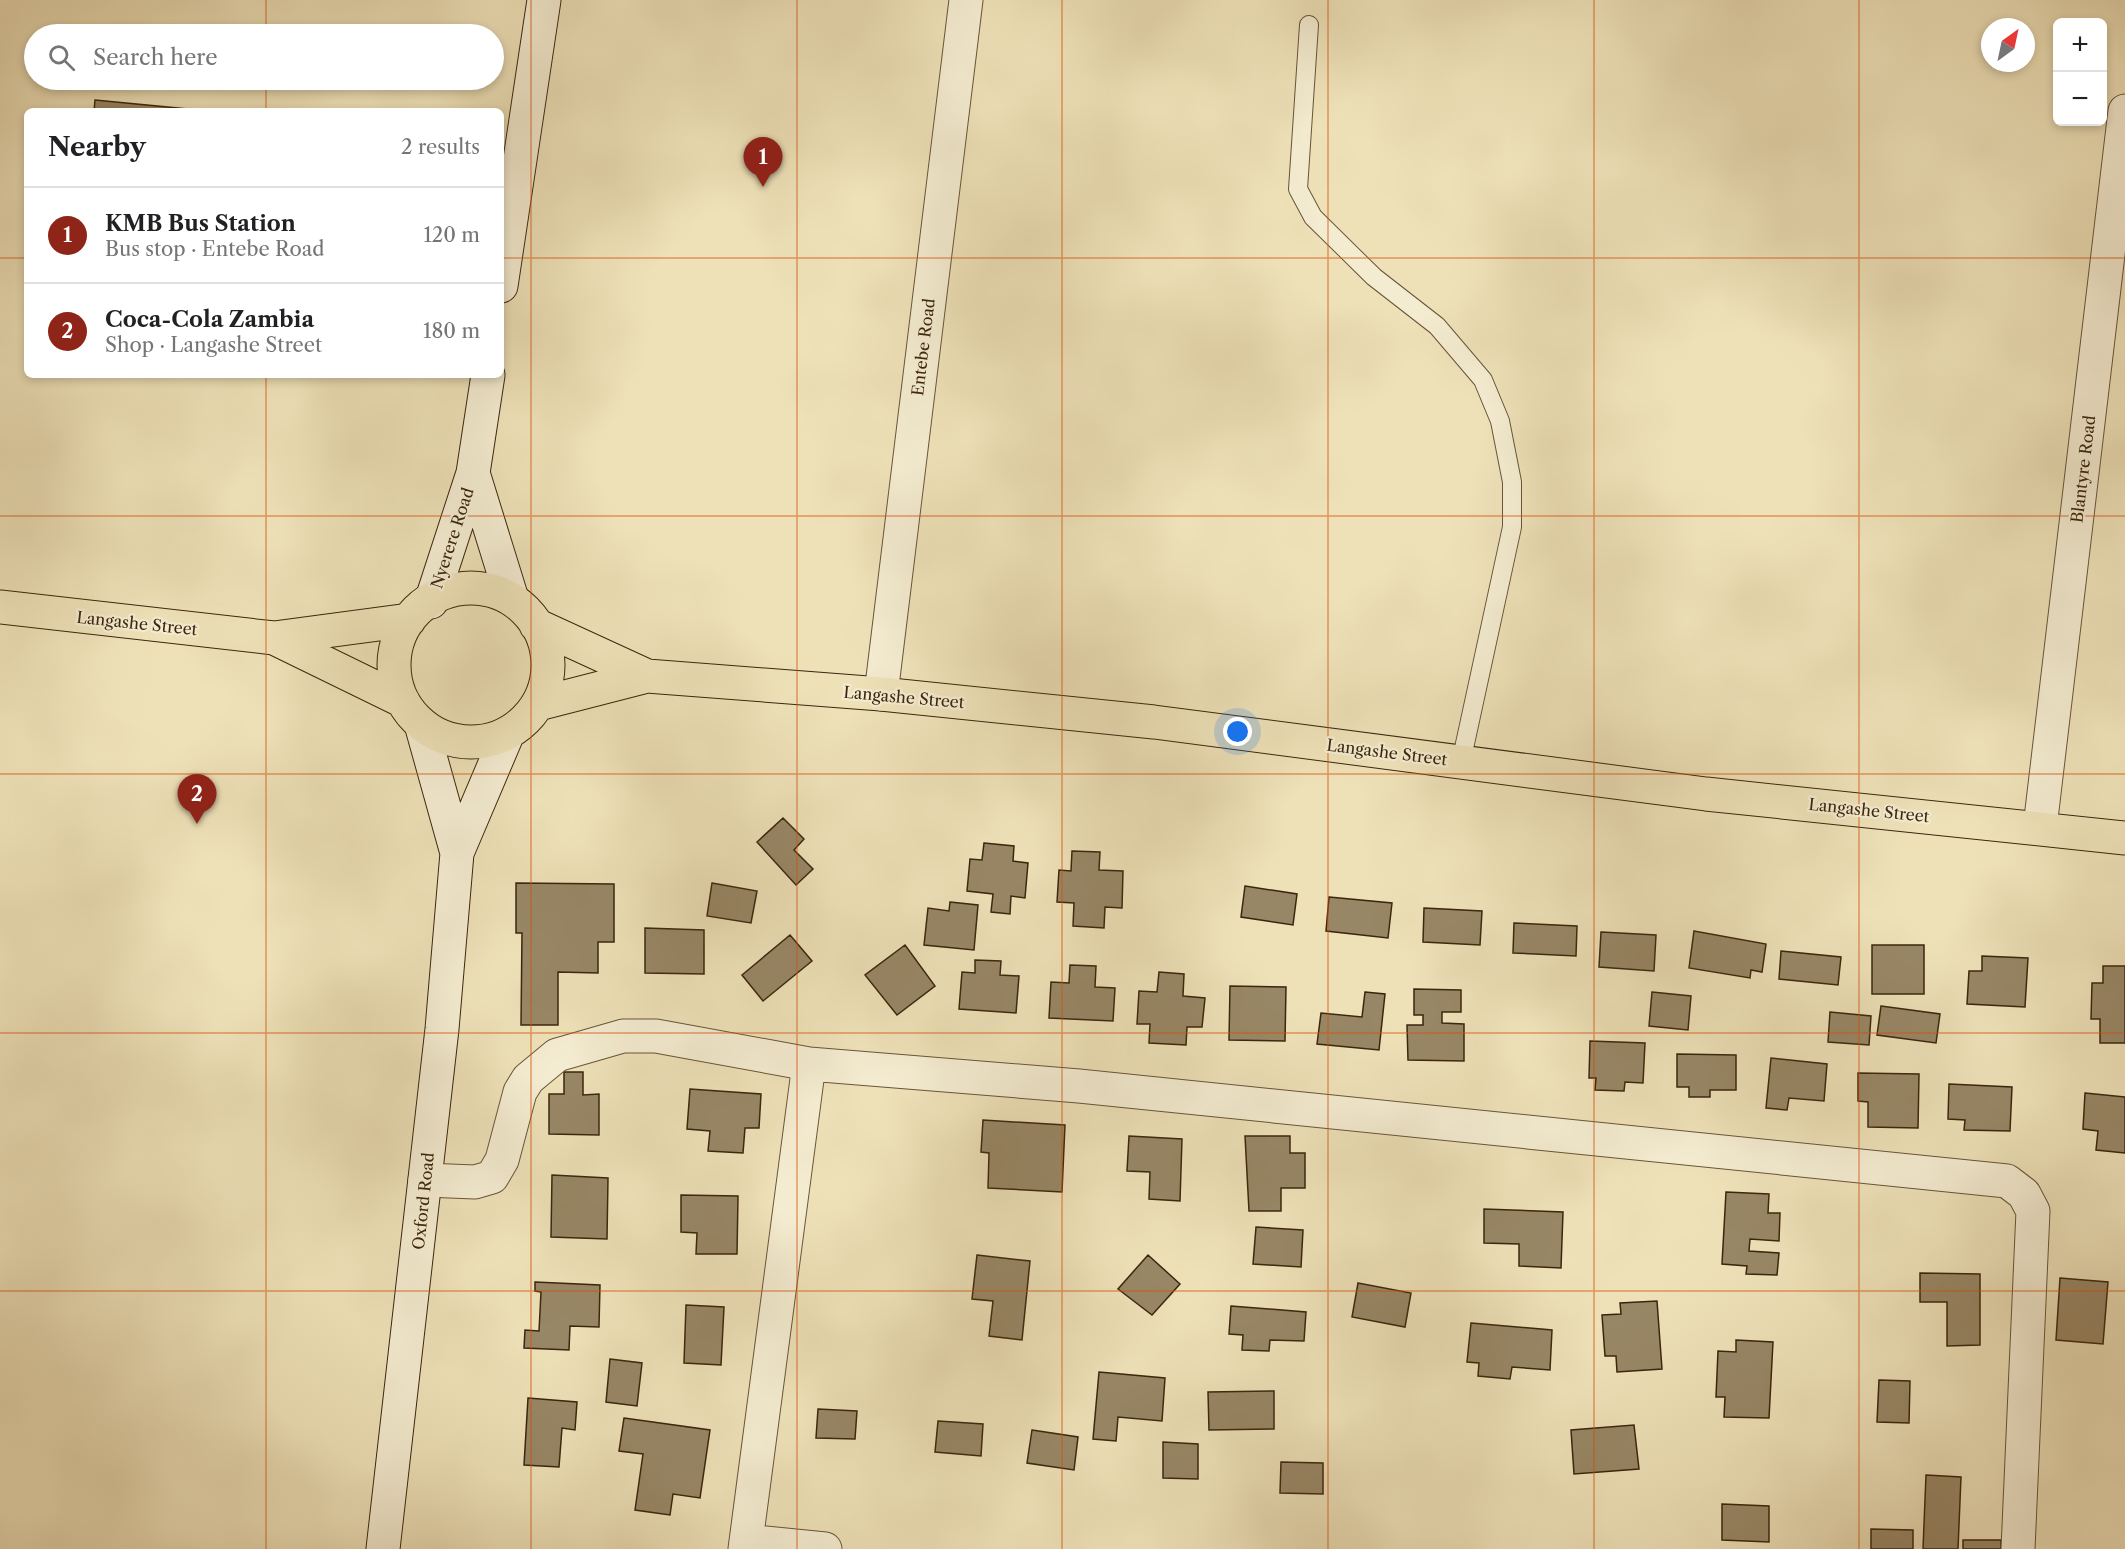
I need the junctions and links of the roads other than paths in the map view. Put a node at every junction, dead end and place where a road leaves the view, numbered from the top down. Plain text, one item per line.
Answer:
1 (544, 0) edge
2 (966, 0) edge
3 (1310, 26) dead end
4 (2125, 111) edge
5 (504, 266) edge
6 (488, 378) edge
7 (473, 473) junction
8 (512, 599) junction
9 (0, 607) edge
10 (420, 611) junction
11 (536, 625) junction
12 (274, 638) junction
13 (647, 676) junction
14 (881, 694) junction
15 (538, 704) junction
16 (412, 713) junction
17 (508, 733) junction
18 (1461, 762) junction
19 (2040, 827) junction
20 (2125, 838) edge
21 (457, 853) junction
22 (809, 1064) junction
23 (425, 1180) junction
24 (746, 1545) edge
25 (383, 1549) edge
26 (825, 1549) edge
27 (2018, 1549) edge

1 - 5 street
2 - 14 street, Entebe Road
3 - 18 lane
4 - 19 street, Blantyre Road
6 - 7 street, Nyerere Road
7 - 8 street, Nyerere Road
7 - 10 street, Nyerere Road
8 - 10 main road
8 - 11 main road
9 - 12 main road, Langashe Street
10 - 12 main road, Langashe Street
10 - 16 main road
11 - 13 main road, Langashe Street
11 - 15 main road
12 - 16 main road, Langashe Street
13 - 14 main road, Langashe Street
13 - 15 main road, Langashe Street
14 - 18 main road, Langashe Street
15 - 17 main road
16 - 17 main road
16 - 21 street, Oxford Road
17 - 21 street, Oxford Road
18 - 19 main road, Langashe Street
19 - 20 main road, Langashe Street
21 - 23 street, Oxford Road
22 - 23 street
22 - 24 street
22 - 27 street
23 - 25 street, Oxford Road
24 - 26 street

